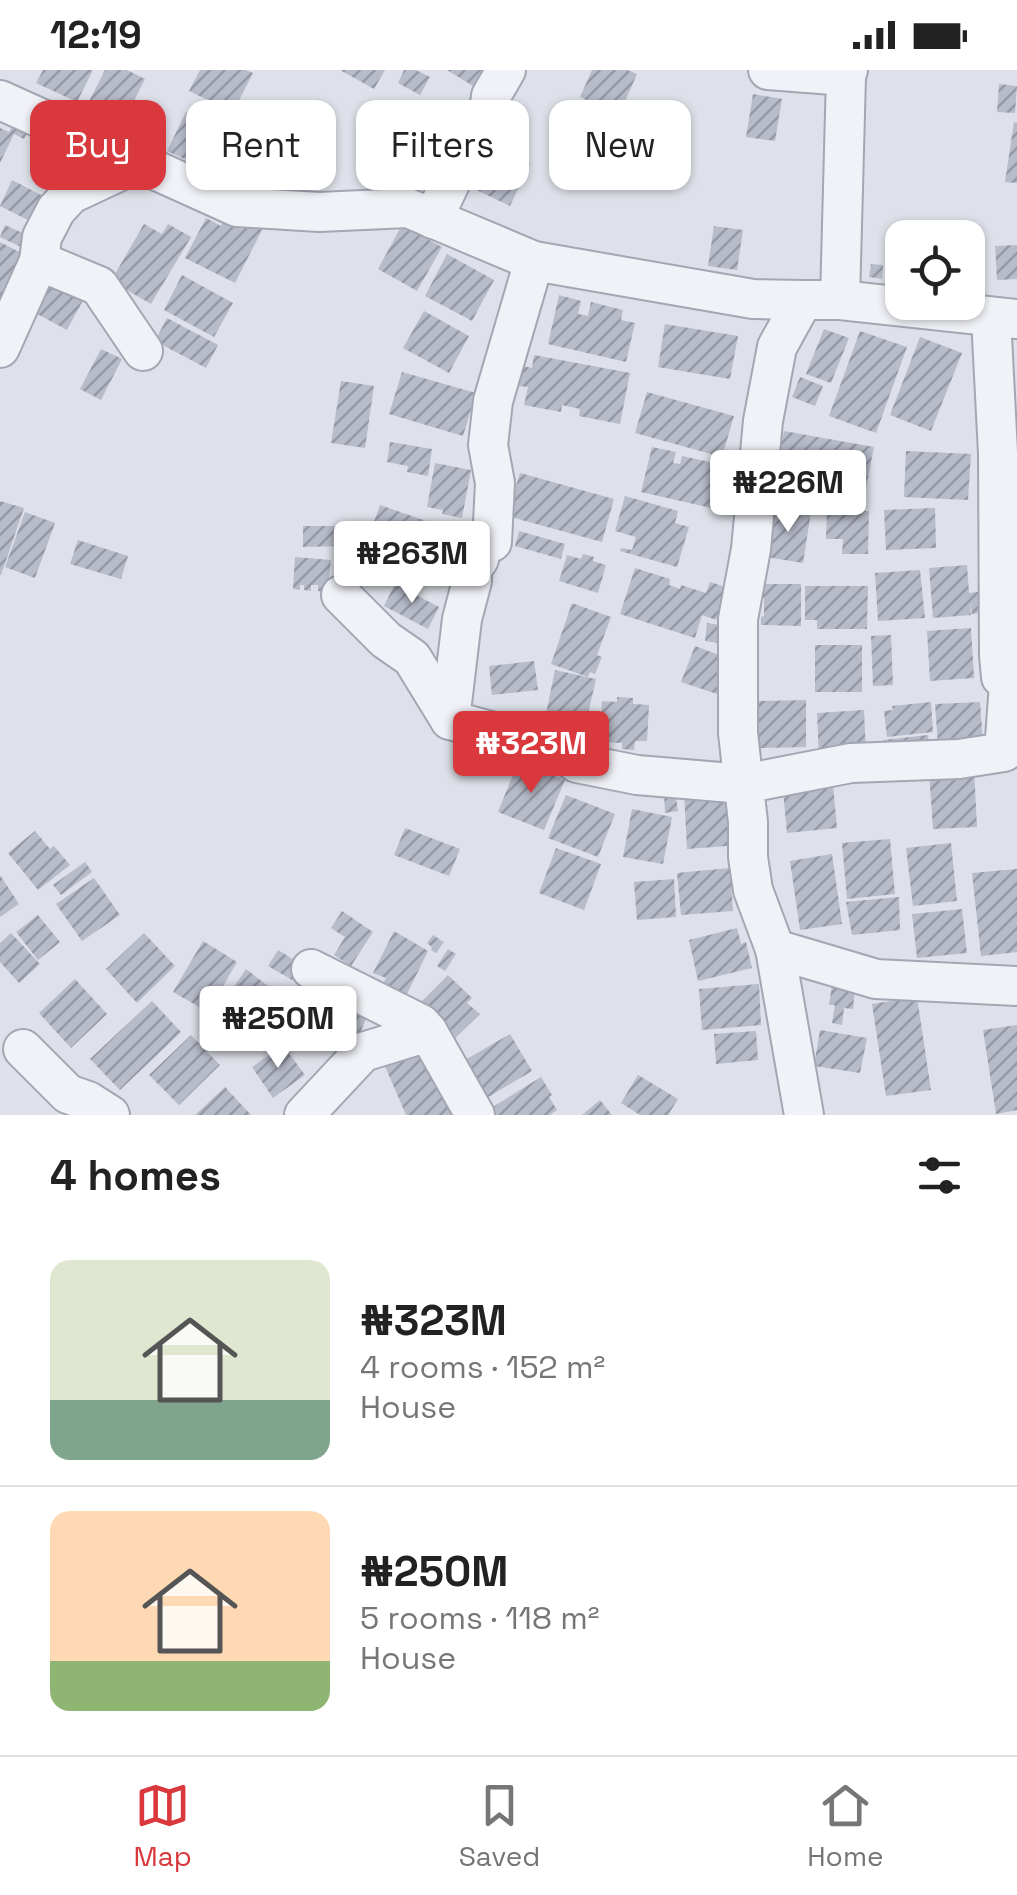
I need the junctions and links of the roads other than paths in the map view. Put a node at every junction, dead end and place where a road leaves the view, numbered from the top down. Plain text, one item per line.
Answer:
1 (506, 70) edge
2 (768, 70) edge
3 (847, 73) edge
4 (0, 100) edge
5 (30, 114) edge
6 (166, 176) edge
7 (80, 190) edge
8 (433, 219) junction
9 (38, 261) junction
10 (534, 261) junction
11 (752, 299) junction
12 (803, 300) junction
13 (840, 300) junction
14 (1004, 318) edge
15 (778, 347) junction
16 (0, 348) edge
17 (142, 351) dead end
18 (341, 595) dead end
19 (1013, 684) edge
20 (450, 720) junction
21 (744, 784) junction
22 (775, 949) junction
23 (310, 969) dead end
24 (1017, 986) edge
25 (428, 1032) junction
26 (23, 1049) dead end
27 (110, 1115) edge
28 (304, 1115) edge
29 (475, 1115) edge
30 (804, 1115) edge

1 - 8 street
2 - 3 street
3 - 13 street
4 - 5 street
6 - 8 street
7 - 9 street
8 - 10 street
9 - 16 street
9 - 17 street
10 - 11 street
10 - 20 street
11 - 12 street
11 - 15 street
12 - 13 street
12 - 15 street
13 - 14 street
14 - 19 street
15 - 21 street
18 - 20 street
19 - 21 street
20 - 21 street
21 - 22 street
22 - 24 street
22 - 30 street
23 - 25 street
25 - 28 street
25 - 29 street
26 - 27 street

